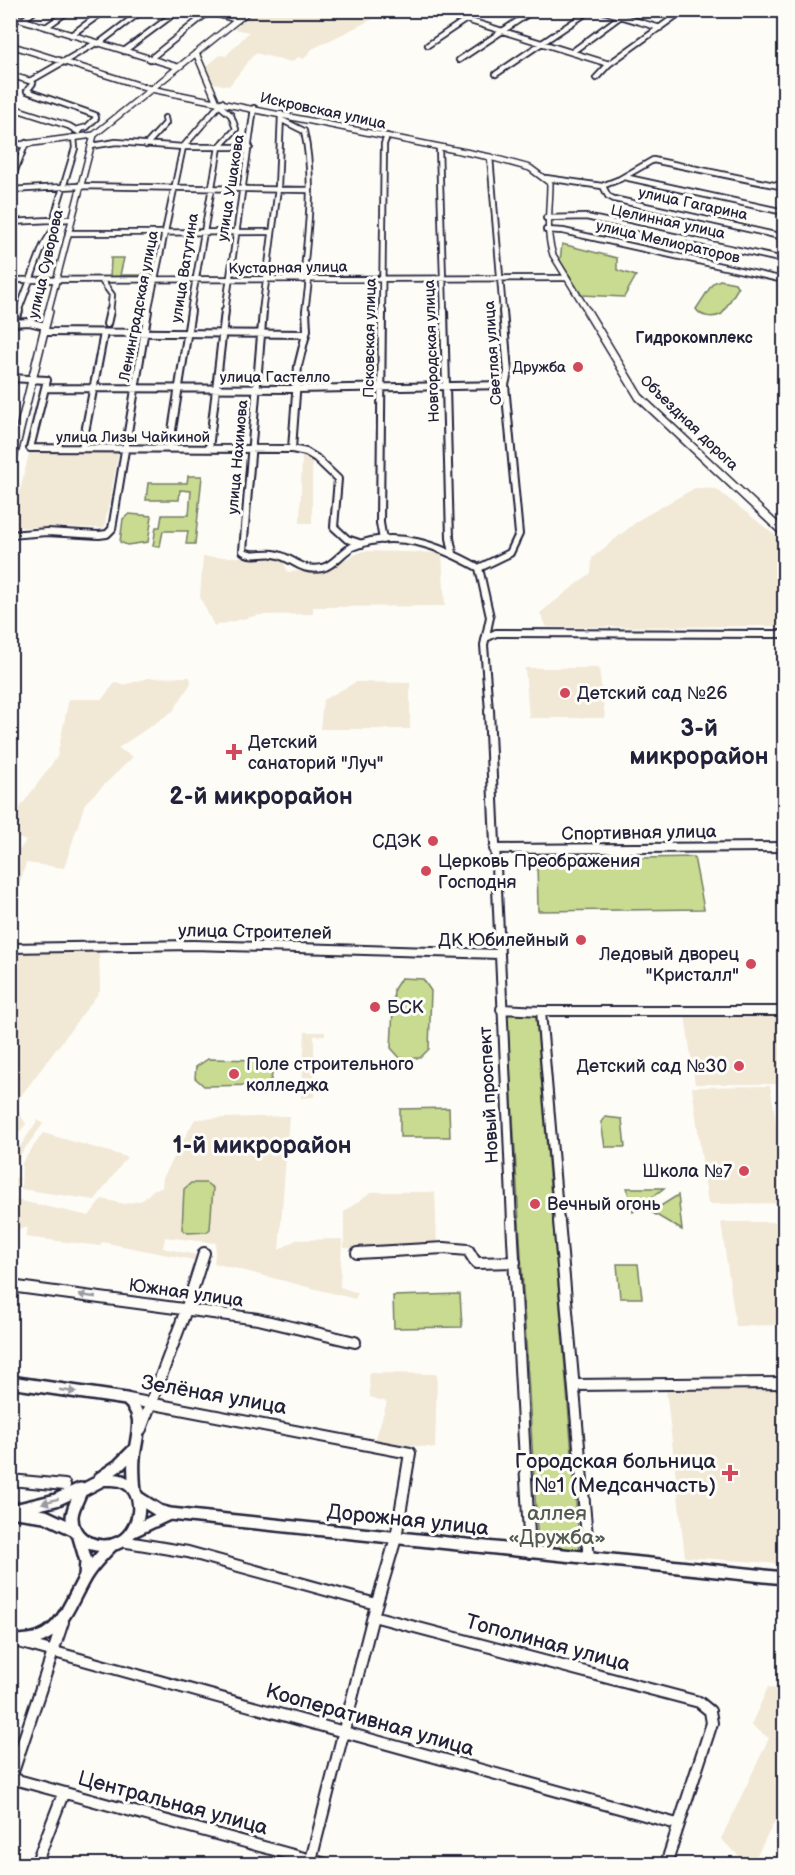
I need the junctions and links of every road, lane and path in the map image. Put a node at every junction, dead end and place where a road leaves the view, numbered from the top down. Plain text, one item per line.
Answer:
1 (36, 10) edge
2 (70, 10) edge
3 (106, 10) edge
4 (143, 10) edge
5 (179, 10) edge
6 (202, 10) edge
7 (250, 10) edge
8 (480, 10) edge
9 (534, 10) edge
10 (591, 10) edge
11 (600, 10) edge
12 (629, 10) edge
13 (684, 10) edge
14 (210, 11) edge
15 (10, 16) edge
16 (454, 16) dead end
17 (621, 16) junction
18 (23, 20) junction
19 (238, 20) junction
20 (466, 20) junction
21 (46, 27) junction
22 (660, 28) junction
23 (503, 31) junction
24 (71, 35) junction
25 (97, 43) junction
26 (542, 43) junction
27 (10, 45) edge
28 (428, 45) dead end
29 (124, 51) junction
30 (572, 52) junction
31 (196, 53) junction
32 (150, 59) junction
33 (459, 60) dead end
34 (62, 61) junction
35 (609, 64) junction
36 (178, 67) junction
37 (496, 74) dead end
38 (10, 75) edge
39 (596, 78) dead end
40 (30, 81) junction
41 (151, 89) junction
42 (219, 103) junction
43 (10, 107) edge
44 (254, 108) junction
45 (281, 117) junction
46 (165, 118) dead end
47 (75, 133) junction
48 (94, 135) junction
49 (387, 136) junction
50 (10, 138) edge
51 (26, 143) junction
52 (18, 144) junction
53 (146, 145) junction
54 (10, 146) edge
55 (91, 146) junction
56 (183, 147) junction
57 (219, 147) junction
58 (250, 147) junction
59 (439, 147) junction
60 (490, 157) junction
61 (623, 177) junction
62 (546, 178) junction
63 (10, 183) edge
64 (79, 186) junction
65 (603, 186) junction
66 (63, 187) junction
67 (784, 187) edge
68 (175, 188) junction
69 (210, 188) junction
70 (244, 188) junction
71 (278, 188) junction
72 (10, 190) edge
73 (308, 190) junction
74 (784, 212) edge
75 (546, 218) junction
76 (58, 219) junction
77 (71, 219) junction
78 (10, 222) edge
79 (546, 230) junction
80 (165, 232) junction
81 (203, 232) junction
82 (238, 232) junction
83 (272, 232) junction
84 (68, 233) junction
85 (784, 237) edge
86 (784, 260) edge
87 (567, 278) junction
88 (384, 279) junction
89 (442, 279) junction
90 (500, 279) junction
91 (10, 280) edge
92 (306, 280) junction
93 (784, 280) edge
94 (32, 281) junction
95 (56, 281) junction
96 (102, 281) junction
97 (153, 281) junction
98 (194, 281) junction
99 (229, 281) junction
100 (265, 281) junction
101 (107, 324) dead end
102 (11, 325) edge
103 (45, 329) junction
104 (104, 333) junction
105 (260, 333) junction
106 (145, 334) junction
107 (186, 334) junction
108 (223, 334) junction
109 (306, 334) junction
110 (10, 378) edge
111 (33, 379) junction
112 (505, 386) junction
113 (444, 387) junction
114 (45, 388) junction
115 (94, 388) junction
116 (382, 388) junction
117 (135, 389) junction
118 (177, 389) junction
119 (216, 389) junction
120 (297, 389) junction
121 (256, 390) junction
122 (82, 448) junction
123 (251, 448) junction
124 (126, 449) junction
125 (169, 449) junction
126 (209, 449) junction
127 (292, 449) junction
128 (11, 465) edge
129 (784, 533) edge
130 (10, 536) edge
131 (383, 540) junction
132 (362, 544) junction
133 (453, 553) junction
134 (479, 568) junction
135 (784, 634) edge
136 (488, 637) junction
137 (784, 847) edge
138 (494, 849) junction
139 (10, 948) edge
140 (499, 954) junction
141 (501, 1009) junction
142 (541, 1011) junction
143 (784, 1011) edge
144 (204, 1253) dead end
145 (357, 1253) dead end
146 (515, 1262) junction
147 (10, 1286) edge
148 (186, 1310) junction
149 (355, 1342) dead end
150 (10, 1382) edge
151 (784, 1383) edge
152 (574, 1385) junction
153 (126, 1399) junction
154 (152, 1403) junction
155 (140, 1430) junction
156 (135, 1449) junction
157 (10, 1480) edge
158 (92, 1483) junction
159 (64, 1485) dead end
160 (136, 1494) junction
161 (10, 1511) edge
162 (170, 1514) junction
163 (77, 1533) junction
164 (396, 1538) junction
165 (120, 1540) junction
166 (530, 1553) junction
167 (589, 1559) junction
168 (85, 1576) junction
169 (784, 1578) edge
170 (376, 1604) junction
171 (373, 1616) junction
172 (64, 1620) junction
173 (16, 1641) edge
174 (53, 1652) junction
175 (343, 1733) junction
176 (11, 1778) edge
177 (63, 1794) junction
178 (677, 1824) junction
179 (311, 1860) junction
180 (36, 1864) edge
181 (326, 1864) edge
182 (666, 1864) edge

1 - 18 street
2 - 21 street
3 - 24 street
4 - 25 street
5 - 29 street
6 - 14 street
7 - 19 main road
8 - 20 street
9 - 23 street
10 - 26 street
11 - 17 street
12 - 17 street
13 - 22 street
14 - 19 street
14 - 32 street
15 - 18 street
16 - 20 street
17 - 22 street
17 - 30 street
18 - 21 street
19 - 31 main road
20 - 23 street
20 - 28 street
21 - 24 street
22 - 35 street
23 - 26 street
23 - 33 street
24 - 25 street
25 - 29 street
25 - 34 street
26 - 30 street
26 - 37 street
27 - 34 street
29 - 32 street
30 - 35 street
31 - 36 main road
31 - 42 main road
32 - 36 street
34 - 40 street
34 - 41 street
35 - 39 street
36 - 41 main road
38 - 40 street
40 - 47 street
41 - 42 main road, Искровская улица
41 - 48 main road
42 - 44 main road, Искровская улица
42 - 56 street, Ленинградская улица
42 - 57 street, улица Ватутина
43 - 47 street
44 - 45 main road, Искровская улица
44 - 58 street, улица Ушакова
45 - 49 main road, Искровская улица
45 - 71 street, улица Нахимова
45 - 73 street
46 - 53 street
47 - 48 main road
47 - 51 main road
47 - 66 street
48 - 55 main road, улица Суворова
49 - 59 main road, Искровская улица
49 - 88 street, Псковская улица
50 - 52 street
51 - 52 main road
51 - 63 street
52 - 54 main road
53 - 55 street
53 - 56 street
55 - 64 main road, улица Суворова
56 - 57 street
56 - 68 street, Ленинградская улица
57 - 58 street
57 - 69 street, улица Ватутина
58 - 70 street, улица Ушакова
59 - 60 main road, Искровская улица
59 - 89 street, Новгородская улица
60 - 62 main road
60 - 90 street, Светлая улица
61 - 65 street
61 - 67 street
61 - 74 street
62 - 65 street
62 - 75 main road, Объездная дорога
64 - 66 street
64 - 68 street
64 - 77 main road, улица Суворова
65 - 85 street, улица Гагарина
66 - 72 street
66 - 76 street
68 - 69 street
68 - 80 street, Ленинградская улица
69 - 70 street
69 - 81 street, улица Ватутина
70 - 71 street
70 - 82 street, улица Ушакова
71 - 73 street
71 - 83 street, улица Нахимова
73 - 92 street
75 - 79 main road, Объездная дорога
75 - 86 street, Целинная улица
76 - 77 street
76 - 78 street
76 - 94 street
77 - 84 main road, улица Суворова
79 - 87 main road, Объездная дорога
79 - 93 street, улица Мелиораторов
80 - 81 street
80 - 84 street
80 - 97 street, Ленинградская улица
81 - 82 street
81 - 98 street, улица Ватутина
82 - 83 street
82 - 99 street, улица Ушакова
83 - 100 street, улица Нахимова
84 - 95 main road, улица Суворова
87 - 90 street, Кустарная улица
87 - 129 main road, Объездная дорога
88 - 89 street, Кустарная улица
88 - 92 street, Кустарная улица
88 - 116 street, Псковская улица
89 - 90 street, Кустарная улица
89 - 113 street, Новгородская улица
90 - 112 street, Светлая улица
91 - 94 street, Кустарная улица
92 - 100 street, Кустарная улица
92 - 109 street
94 - 95 street, Кустарная улица
94 - 102 street
95 - 96 street, Кустарная улица
95 - 103 main road, улица Суворова
96 - 97 street, Кустарная улица
96 - 101 street
97 - 98 street, Кустарная улица
97 - 106 street, Ленинградская улица
98 - 99 street, Кустарная улица
98 - 107 street, улица Ватутина
99 - 100 street, Кустарная улица
99 - 108 street, улица Ушакова
100 - 105 street, улица Нахимова
102 - 103 street
103 - 104 street
103 - 111 main road, улица Суворова
104 - 106 street
104 - 115 street
105 - 108 street
105 - 109 street
105 - 121 street, улица Нахимова
106 - 107 street
106 - 117 street, Ленинградская улица
107 - 108 street
107 - 118 street, улица Ватутина
108 - 119 street, улица Ушакова
109 - 120 street
110 - 111 street
111 - 114 street
111 - 128 main road, улица Суворова
112 - 113 street, улица Гастелло
112 - 134 street, Светлая улица
113 - 116 street, улица Гастелло
113 - 133 street, Новгородская улица
114 - 115 street, улица Гастелло
114 - 122 street, улица Лизы Чайкиной
115 - 117 street, улица Гастелло
115 - 122 street
116 - 120 street, улица Гастелло
116 - 131 street, Псковская улица
117 - 118 street, улица Гастелло
117 - 124 street, Ленинградская улица
118 - 119 street, улица Гастелло
118 - 125 street, улица Ватутина
119 - 121 street, улица Гастелло
119 - 126 street, улица Ушакова
120 - 121 street, улица Гастелло
120 - 127 street
121 - 123 street, улица Нахимова
122 - 124 street, улица Лизы Чайкиной
123 - 126 street, улица Лизы Чайкиной
123 - 127 street, улица Лизы Чайкиной
123 - 132 street, улица Нахимова
124 - 125 street, улица Лизы Чайкиной
124 - 130 street, Ленинградская улица
125 - 126 street, улица Лизы Чайкиной
127 - 132 street, улица Лизы Чайкиной
131 - 132 street
131 - 133 street
133 - 134 street
134 - 136 street, Новый проспект
135 - 136 street
136 - 138 street, Новый проспект
137 - 138 street, Спортивная улица
138 - 140 street, Новый проспект
139 - 140 street, улица Строителей
140 - 141 street, Новый проспект
141 - 142 street
141 - 146 street, Новый проспект
142 - 143 street
142 - 152 street
144 - 148 street
145 - 146 street
146 - 166 street, Новый проспект
148 -> 147 street, Южная улица
148 - 149 street, Южная улица
148 - 154 street
150 -> 153 main road, Зелёная улица
151 - 152 street
152 - 167 street
153 - 154 street, Зелёная улица
153 - 155 main road
154 - 155 street
154 - 164 street, Зелёная улица
155 - 156 main road
156 - 158 main road
156 - 160 main road
157 - 159 street
158 - 160 main road
158 -> 161 main road
158 - 163 main road
160 - 162 main road
160 - 165 main road
161 - 163 main road
162 - 164 main road, Дорожная улица
162 - 165 main road
163 - 165 main road
163 - 168 main road
164 - 166 main road, Дорожная улица
164 - 170 street
165 - 168 main road
165 - 170 street
166 - 167 main road, Дорожная улица
167 - 169 main road, Дорожная улица
168 - 172 main road
170 - 171 street
171 - 175 street
171 - 178 street, Тополиная улица
172 - 173 main road
172 - 174 street
173 - 174 street, Кооперативная улица
174 - 175 street, Кооперативная улица
174 - 176 street
175 - 178 street, Кооперативная улица
175 - 179 street
176 - 177 street, Центральная улица
177 - 179 street, Центральная улица
177 - 180 street
178 - 182 street
179 - 181 street, Центральная улица

